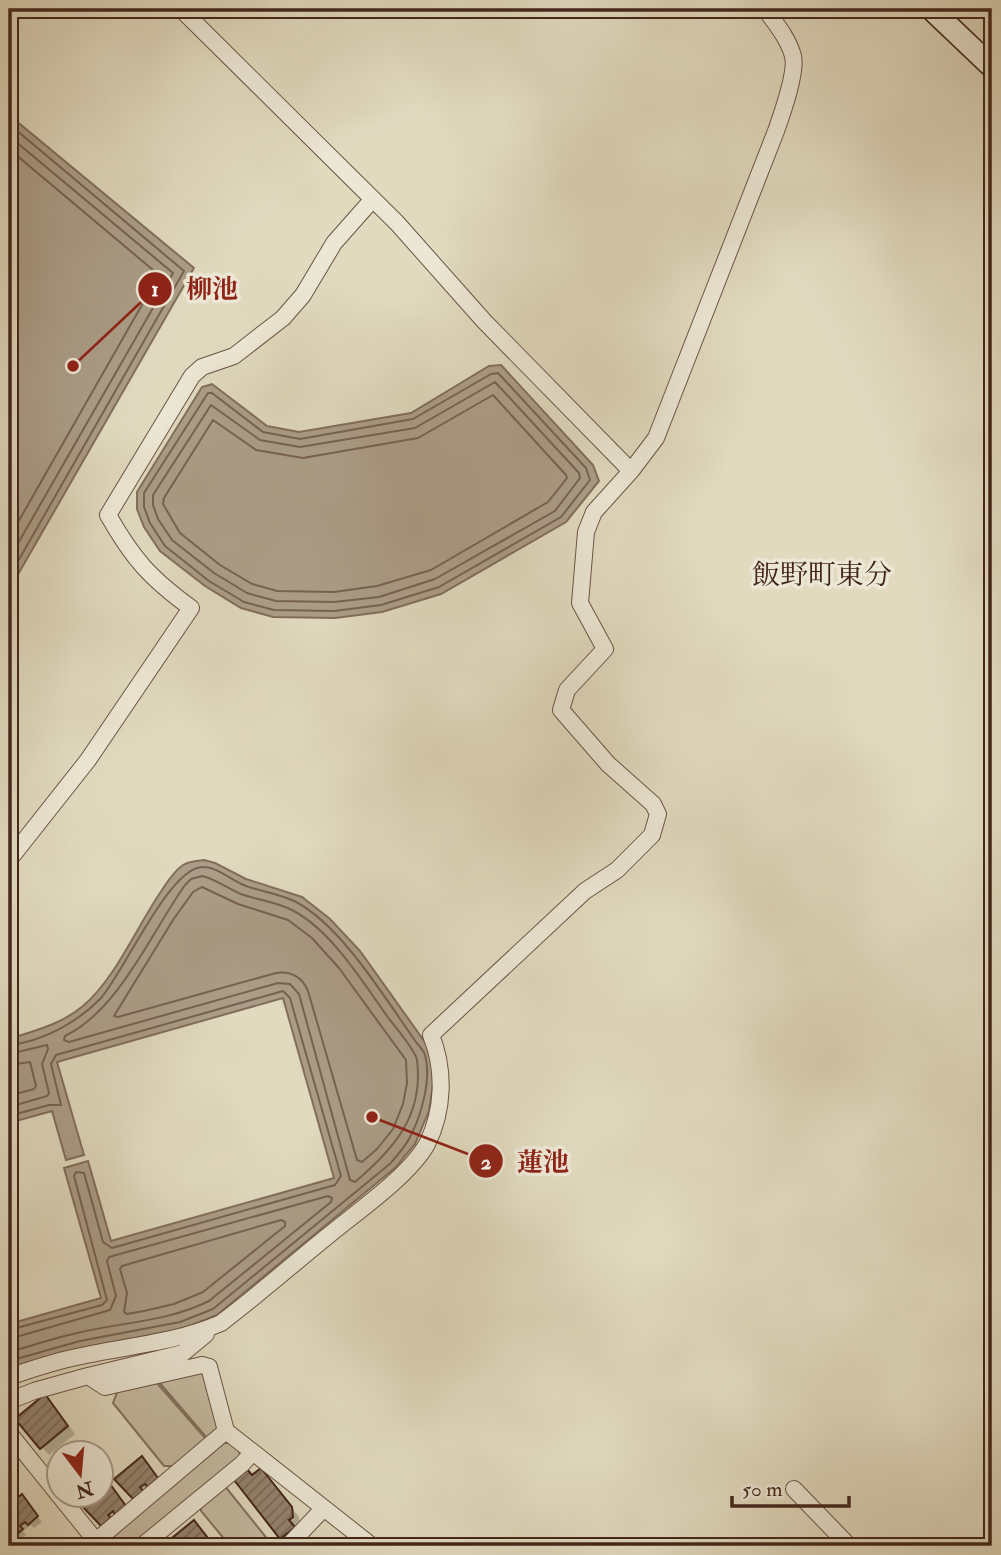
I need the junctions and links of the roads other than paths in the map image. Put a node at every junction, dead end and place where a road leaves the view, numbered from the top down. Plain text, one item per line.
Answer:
1 (180, 9) edge
2 (765, 9) edge
3 (931, 9) edge
4 (992, 67) edge
5 (372, 200) junction
6 (631, 471) junction
7 (9, 860) edge
8 (221, 1323) junction
9 (88, 1376) junction
10 (9, 1377) edge
11 (9, 1401) edge
12 (226, 1431) junction
13 (9, 1433) edge
14 (252, 1453) junction
15 (794, 1489) dead end
16 (324, 1508) junction
17 (95, 1545) edge
18 (142, 1546) edge
19 (288, 1546) edge
20 (372, 1546) edge
21 (849, 1546) edge

1 - 5 street
2 - 6 street
3 - 4 main road
5 - 6 street
5 - 7 street
6 - 8 street
8 - 9 street
8 - 10 street
9 - 11 street
9 - 12 street
12 - 14 street
12 - 17 street
13 - 17 street
14 - 16 street
14 - 18 street
15 - 21 street
16 - 19 street
16 - 20 street

